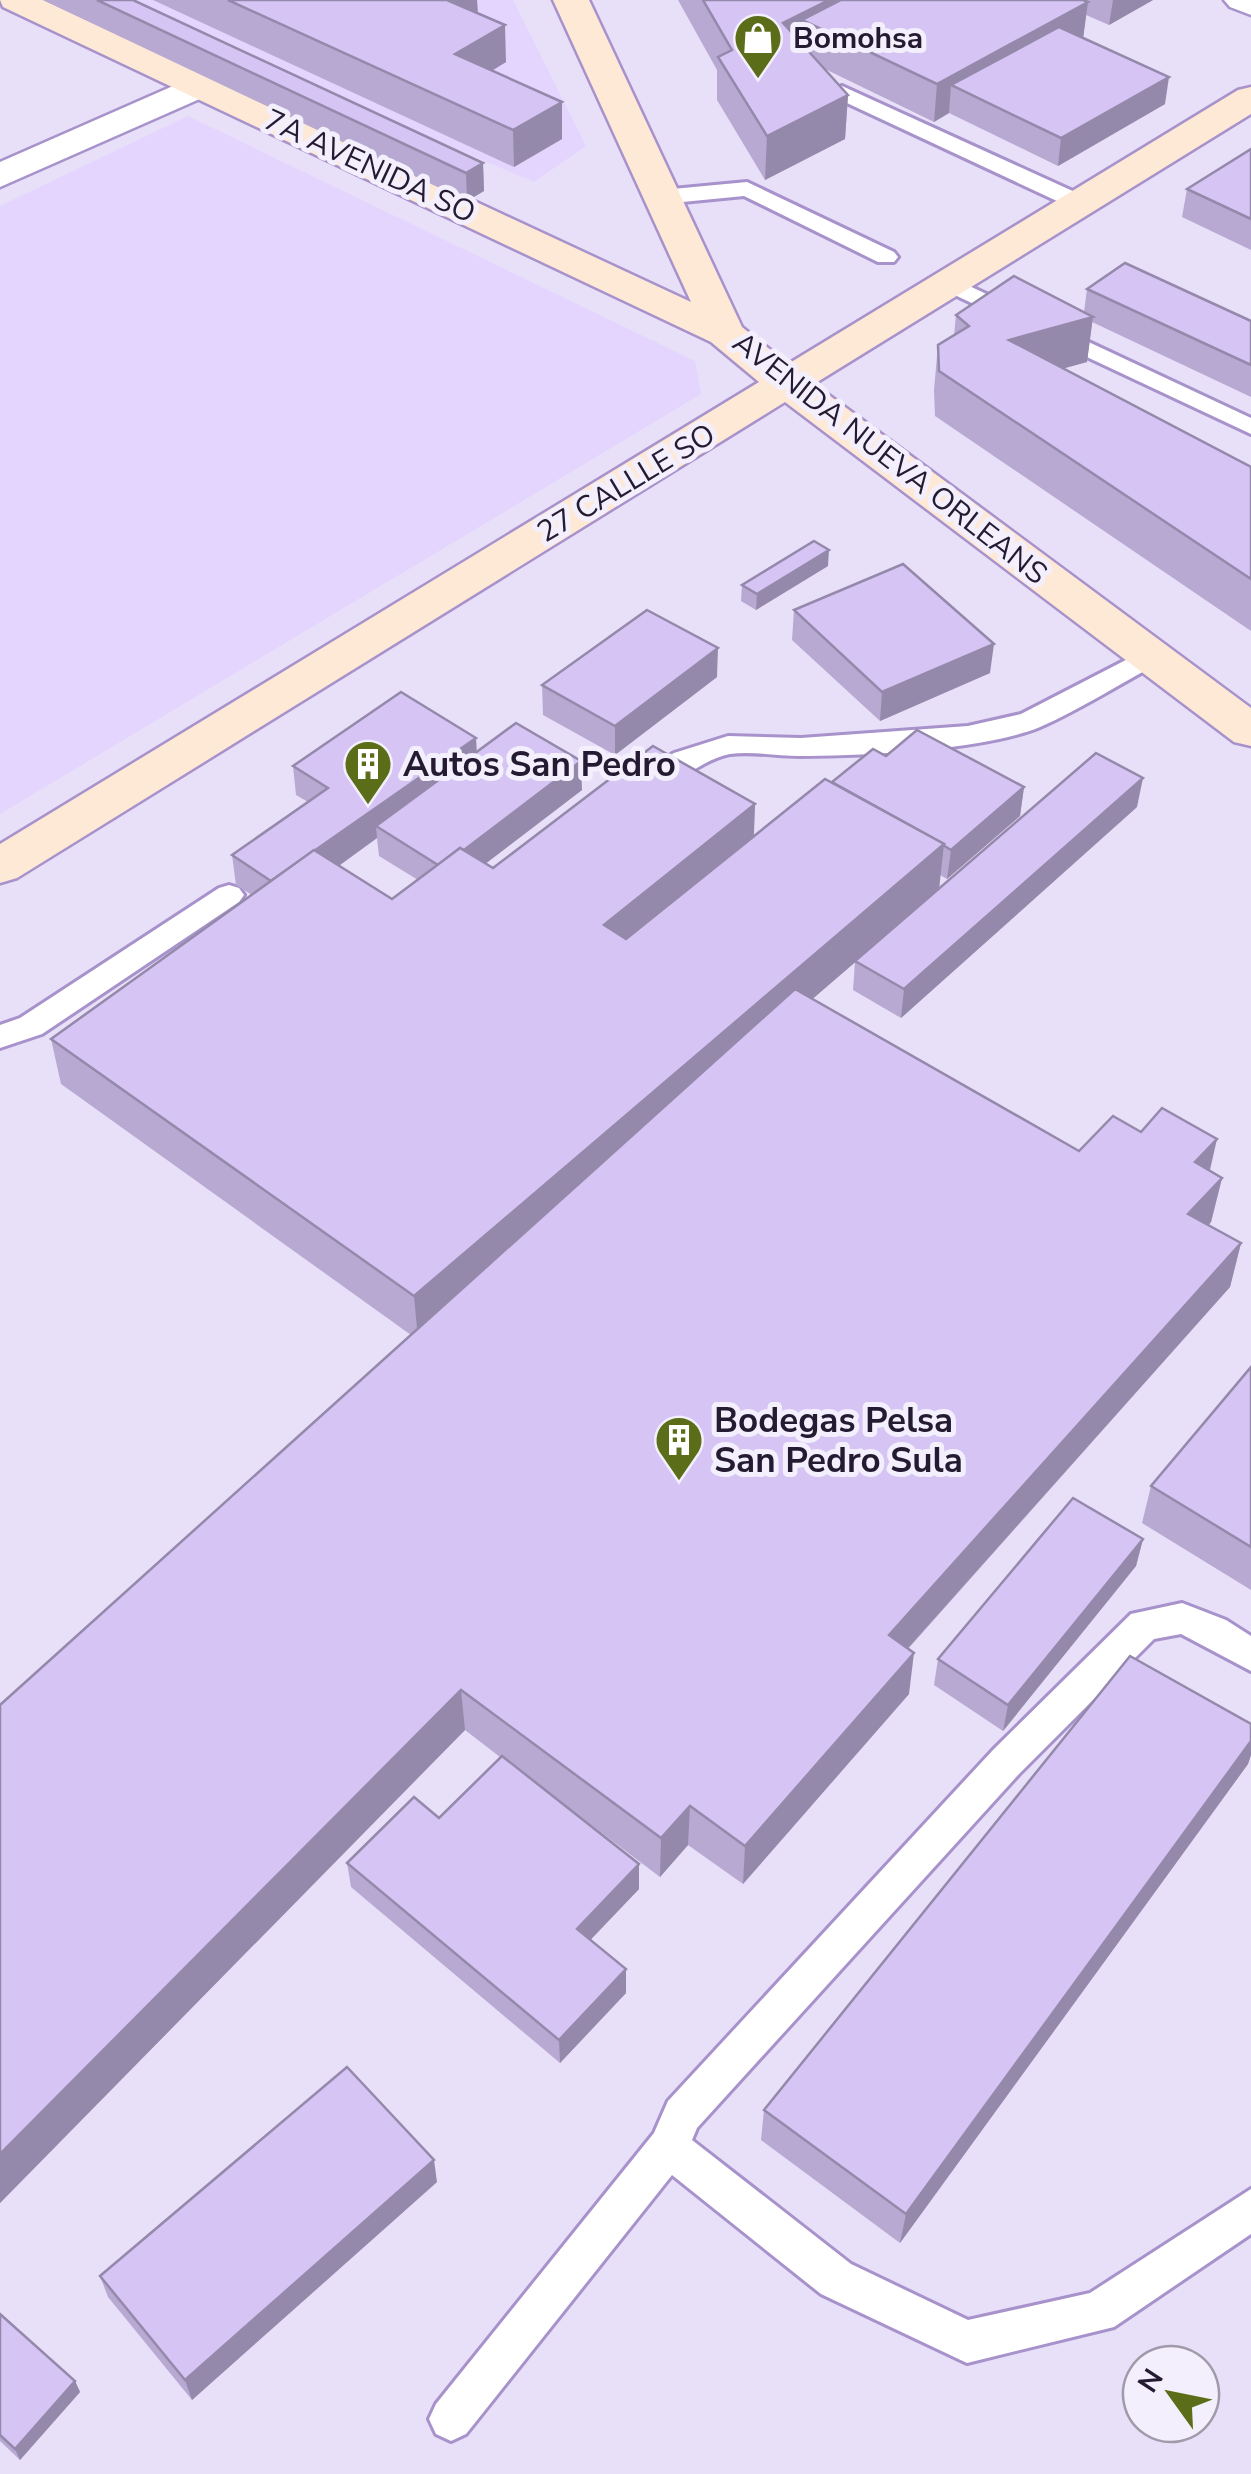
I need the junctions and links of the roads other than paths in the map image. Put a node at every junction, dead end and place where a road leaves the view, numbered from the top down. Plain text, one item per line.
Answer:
1 (15, 0) edge
2 (571, 0) edge
3 (1242, 0) edge
4 (1251, 4) edge
5 (198, 86) junction
6 (842, 92) edge
7 (1251, 98) edge
8 (0, 176) edge
9 (662, 197) junction
10 (1080, 204) junction
11 (886, 256) dead end
12 (950, 284) junction
13 (725, 333) junction
14 (787, 384) junction
15 (1251, 427) edge
16 (1151, 656) junction
17 (1251, 731) edge
18 (622, 799) edge
19 (0, 866) edge
20 (228, 895) dead end
21 (0, 1037) edge
22 (1251, 1655) edge
23 (668, 2147) junction
24 (1251, 2210) edge
25 (452, 2418) dead end

1 - 5 street, 7A AVENIDA SO
2 - 9 street, AVENIDA NUEVA ORLEANS
3 - 4 street
5 - 8 street
5 - 13 street, 7A AVENIDA SO
6 - 10 lane
7 - 10 street, 27 CALLLE SO
9 - 11 lane
9 - 13 street, AVENIDA NUEVA ORLEANS
10 - 12 street, 27 CALLLE SO
12 - 14 street, 27 CALLLE SO
12 - 15 lane
13 - 14 street, AVENIDA NUEVA ORLEANS
14 - 16 street, AVENIDA NUEVA ORLEANS
14 - 19 street, 27 CALLLE SO
16 - 17 street, AVENIDA NUEVA ORLEANS
16 - 18 lane
20 - 21 lane
22 - 23 lane
23 - 24 lane
23 - 25 lane

